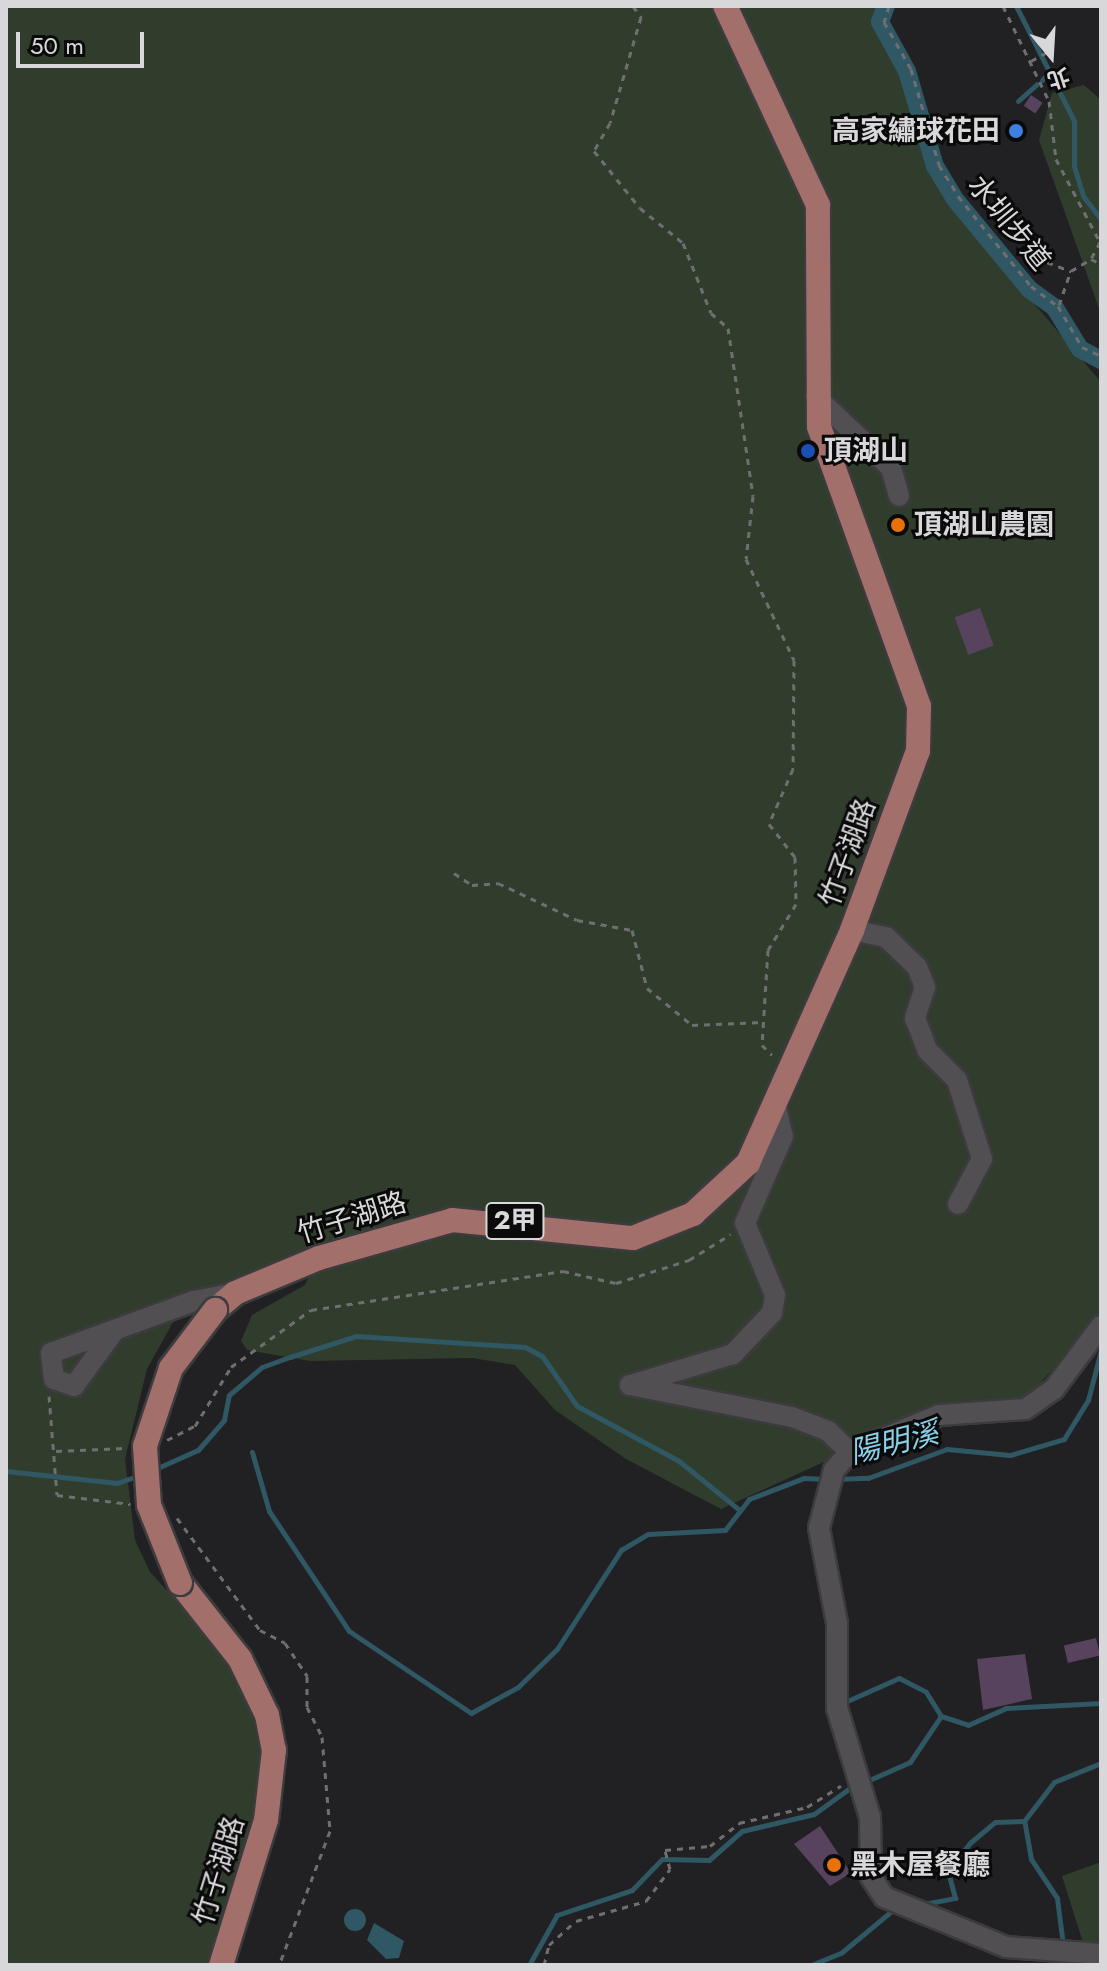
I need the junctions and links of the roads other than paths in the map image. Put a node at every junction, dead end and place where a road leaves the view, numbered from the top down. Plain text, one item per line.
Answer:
1 (725, 6) edge
2 (816, 397) junction
3 (899, 496) dead end
4 (852, 930) junction
5 (777, 1111) junction
6 (958, 1204) dead end
7 (235, 1293) junction
8 (114, 1331) junction
9 (1099, 1333) edge
10 (850, 1452) junction
11 (1101, 1954) edge
12 (221, 1965) edge

1 - 2 main road, 竹子湖路 / 2甲
2 - 3 street
2 - 4 main road, 竹子湖路 / 2甲
4 - 5 main road, 竹子湖路 / 2甲
4 - 6 street
5 - 7 main road, 竹子湖路 / 2甲
5 - 10 street
7 - 8 street
7 - 12 main road, 竹子湖路 / 2甲, bridge
8 - 8 street
9 - 10 street
10 - 11 street

